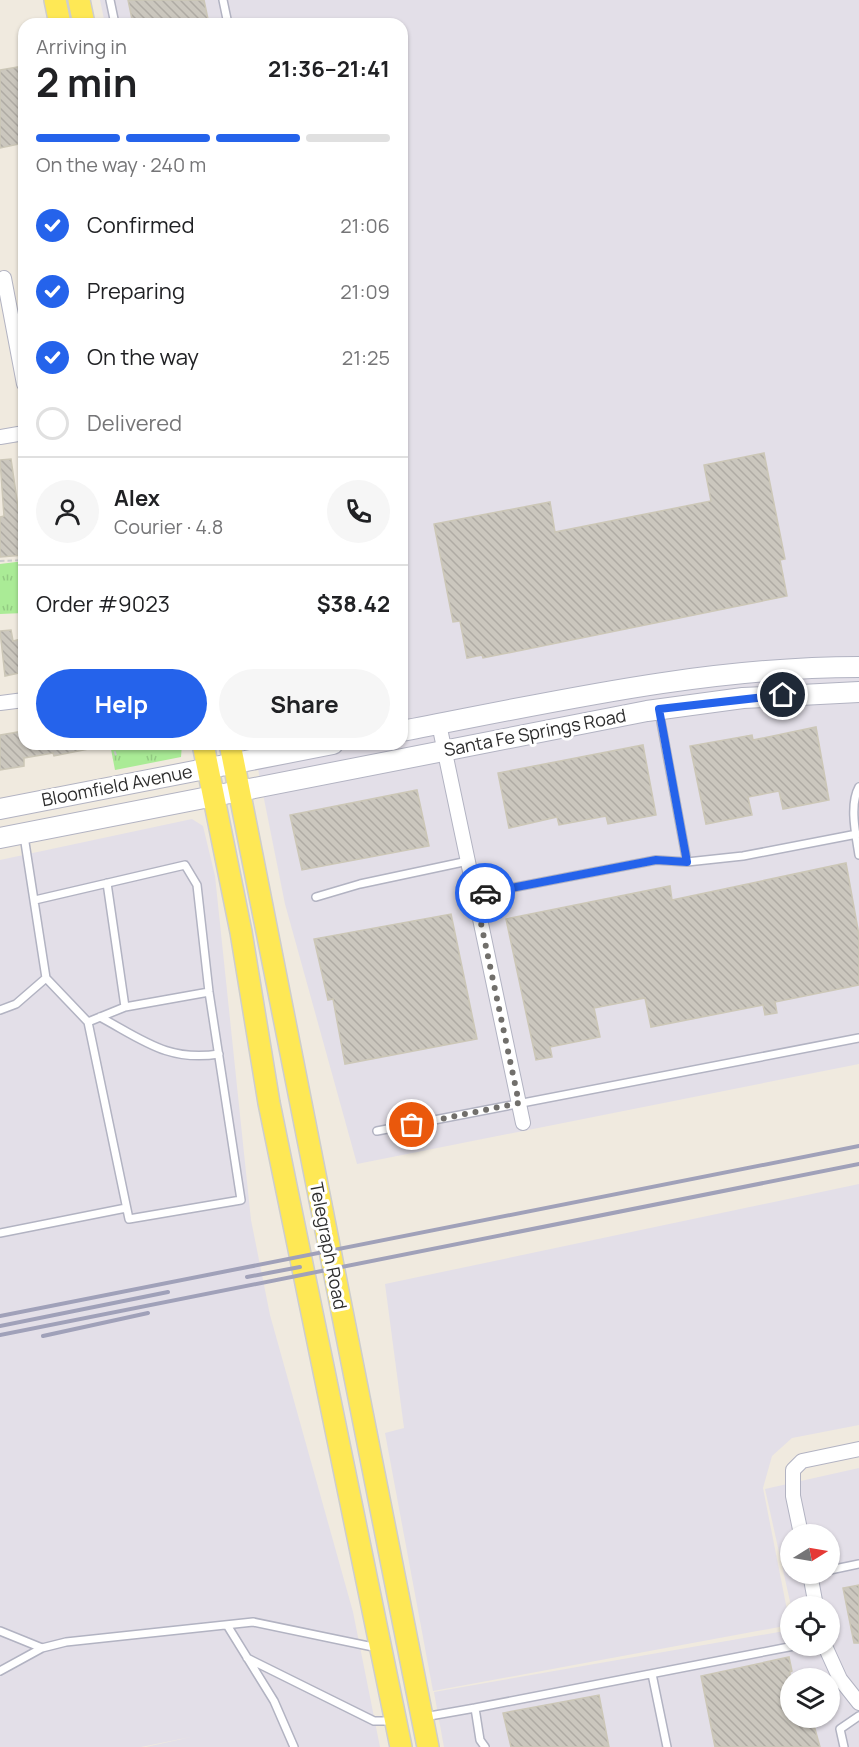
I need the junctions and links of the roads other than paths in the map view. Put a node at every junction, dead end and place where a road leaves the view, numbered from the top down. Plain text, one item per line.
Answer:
1 (55, 0) edge
2 (79, 0) edge
3 (110, 0) edge
4 (223, 0) edge
5 (59, 18) edge
6 (83, 18) edge
7 (114, 18) edge
8 (227, 18) edge
9 (4, 278) dead end
10 (18, 352) edge
11 (18, 433) edge
12 (0, 437) edge
13 (859, 667) edge
14 (859, 692) edge
15 (18, 701) edge
16 (0, 703) edge
17 (659, 709) junction
18 (439, 724) junction
19 (408, 730) edge
20 (204, 750) edge
21 (266, 750) edge
22 (445, 752) junction
23 (232, 753) edge
24 (208, 768) junction
25 (859, 787) edge
26 (239, 791) junction
27 (214, 796) junction
28 (0, 808) edge
29 (24, 833) junction
30 (857, 834) junction
31 (0, 838) edge
32 (859, 855) edge
33 (468, 861) junction
34 (687, 862) junction
35 (107, 884) junction
36 (475, 895) junction
37 (316, 897) dead end
38 (35, 900) junction
39 (46, 978) junction
40 (209, 992) junction
41 (125, 1007) junction
42 (0, 1010) edge
43 (100, 1017) junction
44 (88, 1022) junction
45 (859, 1038) edge
46 (219, 1054) junction
47 (519, 1103) junction
48 (523, 1123) dead end
49 (377, 1131) dead end
50 (126, 1208) junction
51 (0, 1233) edge
52 (859, 1449) edge
53 (799, 1524) edge
54 (859, 1564) edge
55 (840, 1567) edge
56 (226, 1625) junction
57 (0, 1631) edge
58 (42, 1648) junction
59 (381, 1648) junction
60 (780, 1649) edge
61 (830, 1656) edge
62 (247, 1658) junction
63 (0, 1671) edge
64 (652, 1674) junction
65 (859, 1703) edge
66 (475, 1708) junction
67 (859, 1716) edge
68 (422, 1718) junction
69 (396, 1721) junction
70 (294, 1747) edge
71 (401, 1747) edge
72 (428, 1747) edge
73 (485, 1747) edge
74 (667, 1747) edge
75 (844, 1747) edge

1 - 5 main road
2 - 6 main road
3 - 7 lane
4 - 8 lane
9 - 10 street
11 - 12 street
13 - 18 main road, Santa Fe Springs Road
14 - 17 main road, Santa Fe Springs Road
15 - 16 street
17 - 22 main road, Santa Fe Springs Road
17 - 34 lane
18 - 19 main road, Santa Fe Springs Road
18 - 22 street
20 - 24 main road, Telegraph Road
21 - 23 main road
22 - 26 main road, Santa Fe Springs Road
22 - 33 street
23 - 24 main road, Bloomfield Avenue
23 - 26 main road, Telegraph Road
24 - 27 main road, Telegraph Road
24 - 28 main road, Bloomfield Avenue
25 - 30 lane
26 - 27 main road, Santa Fe Springs Road
26 - 68 main road, Telegraph Road
27 - 29 main road, Bloomfield Avenue
27 - 59 main road, Telegraph Road
29 - 31 main road, Bloomfield Avenue
29 - 38 lane
30 - 32 lane
30 - 34 lane
33 - 36 street
33 - 37 lane
34 - 36 lane
35 - 38 lane
35 - 40 lane
35 - 41 lane
36 - 47 street
38 - 39 lane
39 - 42 lane
39 - 44 lane
40 - 41 lane
40 - 46 lane
41 - 43 lane
43 - 44 lane
43 - 46 lane
44 - 50 lane
45 - 47 lane
46 - 50 lane
47 - 48 street
47 - 49 lane
50 - 51 lane
52 - 53 street
54 - 55 lane
56 - 58 lane
56 - 59 lane
56 - 62 lane
57 - 58 lane
58 - 63 lane
59 - 69 main road, Telegraph Road
60 - 64 lane
61 - 65 street
62 - 69 lane
62 - 70 lane
64 - 66 lane
64 - 74 lane
66 - 68 lane
66 - 73 lane
67 - 75 lane
68 - 72 main road, Telegraph Road
69 - 71 main road, Telegraph Road

